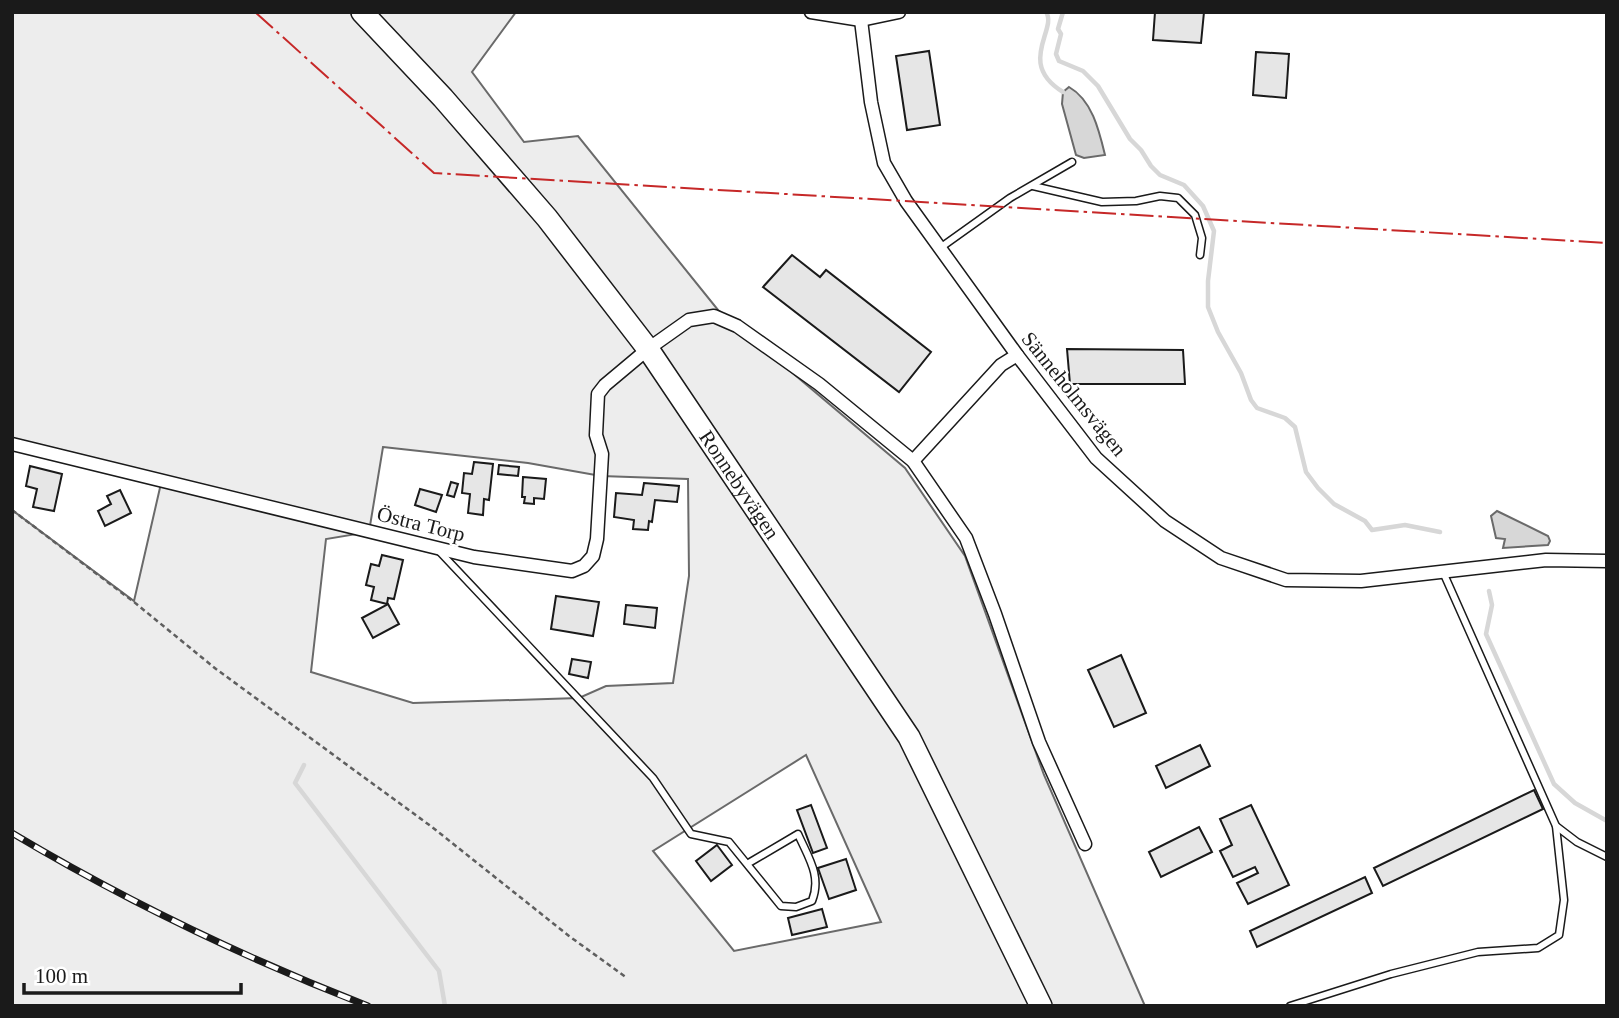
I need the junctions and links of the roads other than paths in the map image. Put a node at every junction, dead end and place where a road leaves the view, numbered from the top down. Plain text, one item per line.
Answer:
1 (362, 12) edge
2 (811, 12) edge
3 (899, 12) edge
4 (860, 20) junction
5 (1072, 162) dead end
6 (1033, 186) junction
7 (940, 248) junction
8 (1200, 255) dead end
9 (648, 349) junction
10 (1017, 355) junction
11 (12, 444) edge
12 (913, 461) junction
13 (436, 547) junction
14 (1607, 561) edge
15 (1443, 572) junction
16 (1556, 826) junction
17 (1085, 844) dead end
18 (1607, 857) edge
19 (747, 864) junction
20 (1041, 1006) edge
21 (1290, 1006) edge

1 - 9 main road, Ronnebyvägen
2 - 4 street
3 - 4 street
4 - 7 street, Sänneholmsvägen
5 - 6 lane
6 - 7 lane
6 - 8 lane
7 - 10 street, Sänneholmsvägen
9 - 12 street, Östra Torp
9 - 13 street, Östra Torp
9 - 20 main road, Ronnebyvägen
10 - 12 street
10 - 15 street, Sänneholmsvägen
11 - 13 street, Östra Torp
12 - 17 street, Östra Torp
13 - 19 lane
14 - 15 street, Sänneholmsvägen
15 - 16 lane
16 - 18 lane
16 - 21 lane
19 - 19 lane

